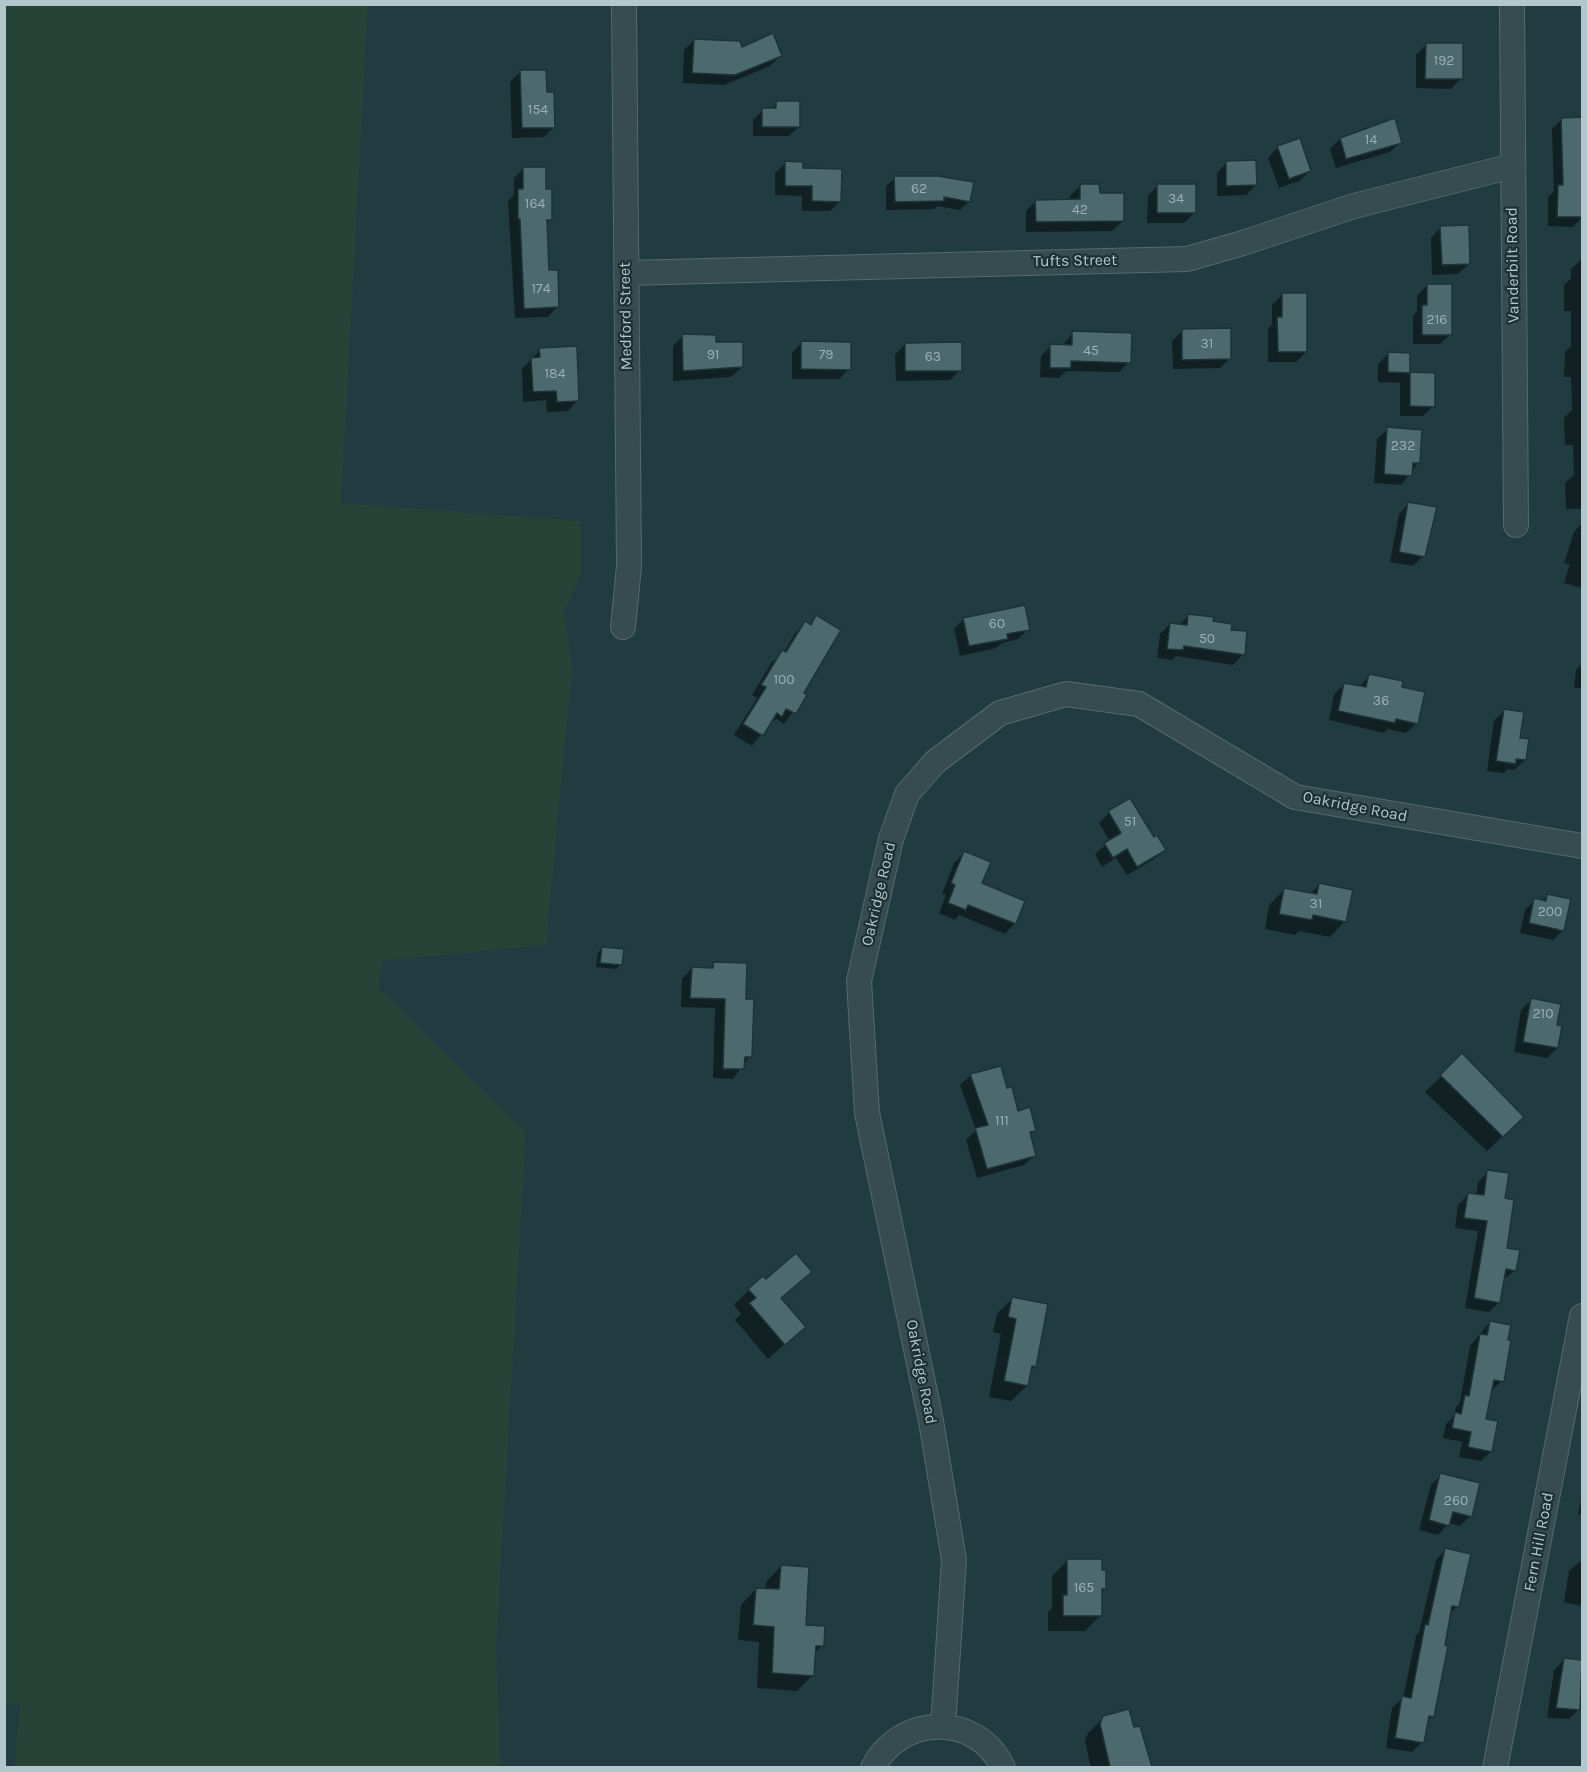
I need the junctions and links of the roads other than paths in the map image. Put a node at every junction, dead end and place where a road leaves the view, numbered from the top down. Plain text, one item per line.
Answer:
1 (624, 4) edge
2 (1512, 4) edge
3 (1512, 166) junction
4 (626, 273) junction
5 (1516, 525) dead end
6 (622, 627) dead end
7 (1582, 846) edge
8 (1582, 1316) edge
9 (943, 1726) junction
10 (873, 1767) edge
11 (1003, 1767) edge
12 (1495, 1767) edge

1 - 4 street, Medford Street
2 - 3 street, Vanderbilt Road
3 - 4 street, Tufts Street
3 - 5 street, Vanderbilt Road
4 - 6 street, Medford Street
7 - 9 street, Oakridge Road
8 - 12 street, Fern Hill Road
9 - 10 street
9 - 11 street

